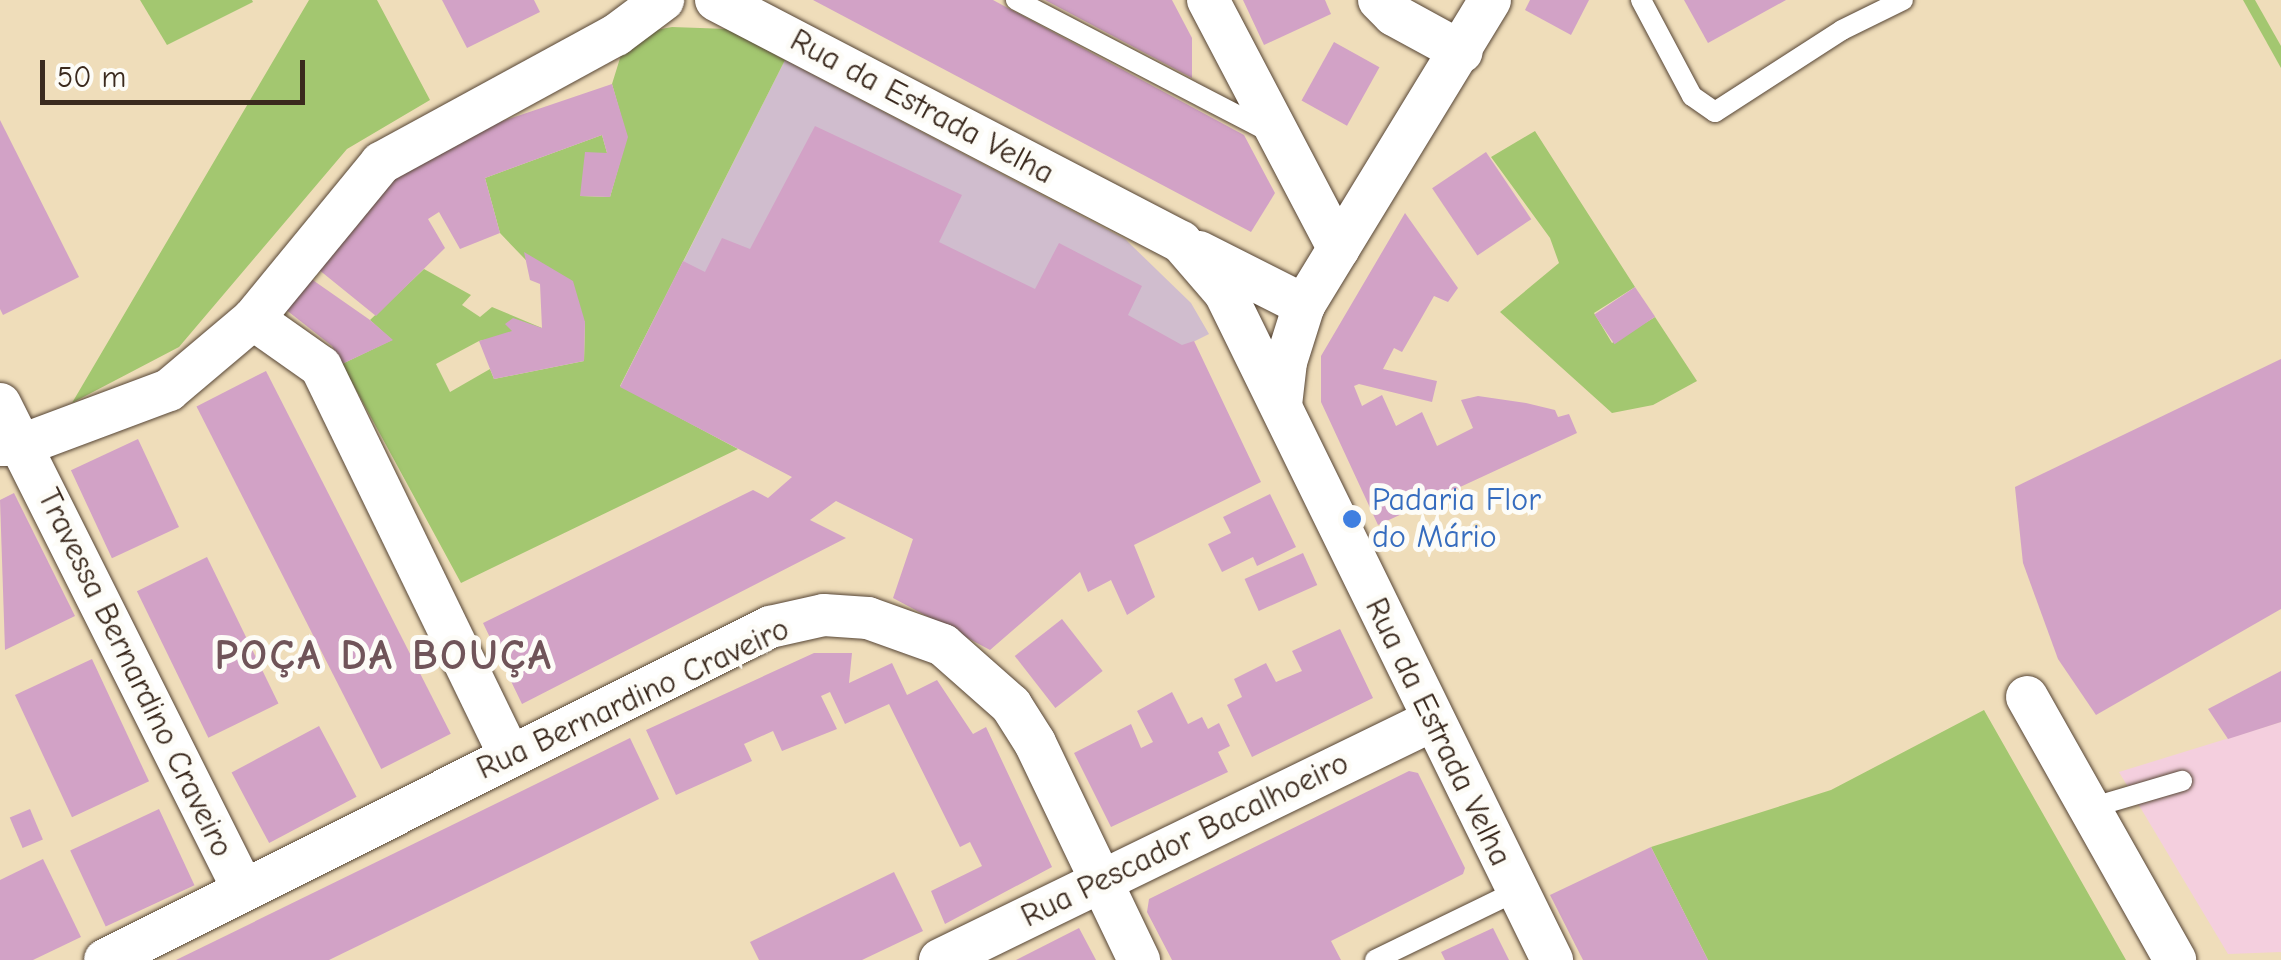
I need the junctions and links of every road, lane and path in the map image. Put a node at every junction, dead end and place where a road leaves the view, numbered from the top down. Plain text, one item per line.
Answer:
1 (663, 0) edge
2 (716, 0) edge
3 (1016, 0) edge
4 (1208, 0) edge
5 (1379, 0) edge
6 (1490, 0) edge
7 (1640, 0) edge
8 (1903, 0) edge
9 (1462, 52) junction
10 (1282, 139) junction
11 (1181, 242) junction
12 (1339, 248) junction
13 (1304, 305) junction
14 (253, 319) junction
15 (0, 404) edge
16 (1280, 405) junction
17 (11, 445) edge
18 (2027, 697) dead end
19 (1431, 721) junction
20 (510, 755) junction
21 (2182, 781) dead end
22 (2090, 808) junction
23 (1102, 880) junction
24 (242, 889) junction
25 (1517, 891) junction
26 (105, 960) edge
27 (940, 960) edge
28 (1139, 960) edge
29 (1375, 960) edge
30 (1552, 960) edge
31 (2175, 960) edge

1 - 14 street
2 - 11 street, Rua da Estrada Velha
3 - 10 lane
4 - 10 street
5 - 9 street
6 - 9 street
7 - 8 lane
9 - 12 street
10 - 12 street
11 - 13 street, Rua da Estrada Velha
11 - 16 street, Rua da Estrada Velha
12 - 13 street
13 - 16 street
14 - 17 street
14 - 20 street
15 - 17 street, Travessa Bernardino Craveiro
16 - 19 street, Rua da Estrada Velha
17 - 24 street, Travessa Bernardino Craveiro
18 - 22 street
19 - 23 street, Rua Pescador Bacalhoeiro
19 - 25 street, Rua da Estrada Velha
20 - 23 street, Rua Bernardino Craveiro
20 - 24 street, Rua Bernardino Craveiro
21 - 22 lane
22 - 31 street
23 - 27 street, Rua Pescador Bacalhoeiro
23 - 28 street, Rua Bernardino Craveiro
24 - 26 street, Rua Bernardino Craveiro
25 - 29 lane
25 - 30 street, Rua da Estrada Velha

